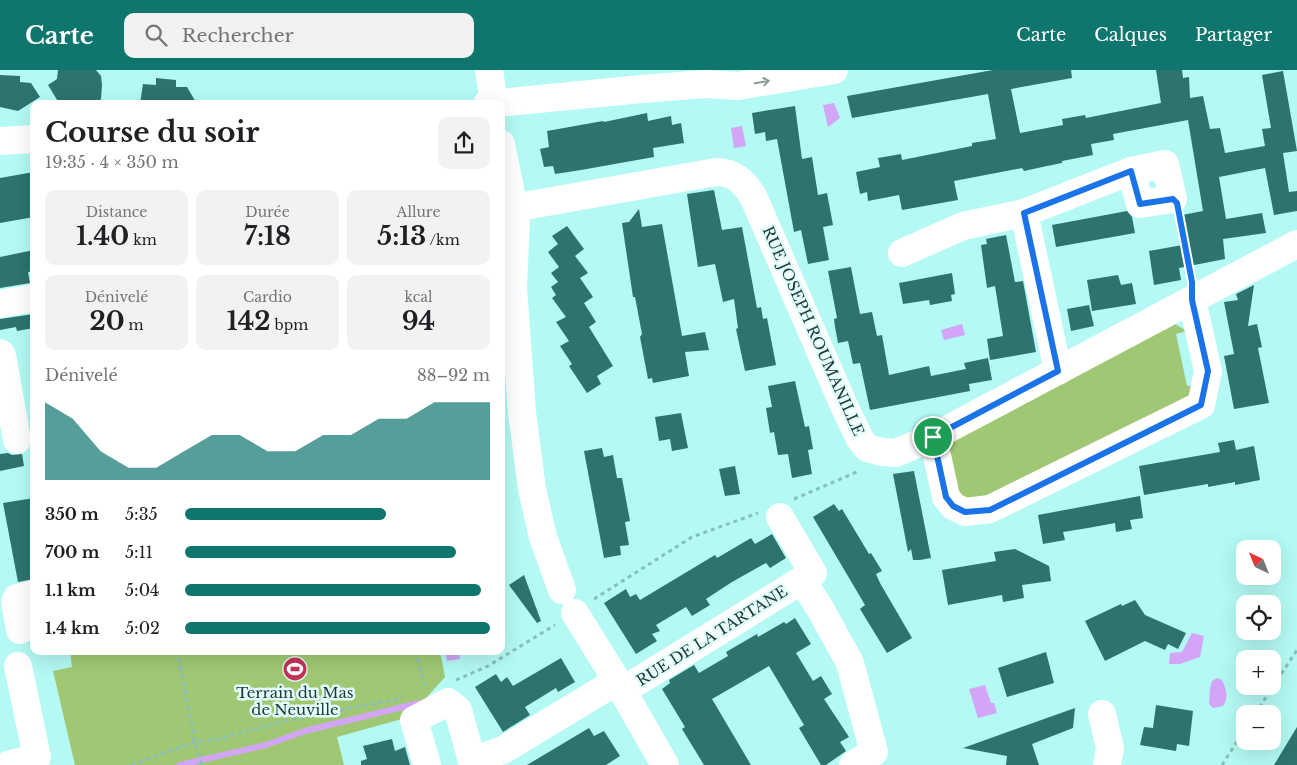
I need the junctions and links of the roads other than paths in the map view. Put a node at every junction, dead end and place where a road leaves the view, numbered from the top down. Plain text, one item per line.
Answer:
1 (489, 70) edge
2 (834, 70) edge
3 (714, 78) edge
4 (492, 100) edge
5 (505, 102) edge
6 (30, 139) edge
7 (0, 141) edge
8 (505, 165) edge
9 (1173, 199) road end
10 (513, 208) junction
11 (1024, 213) junction
12 (1297, 244) edge
13 (902, 253) dead end
14 (507, 289) edge
15 (30, 299) edge
16 (1192, 300) junction
17 (0, 304) edge
18 (0, 353) edge
19 (1058, 371) junction
20 (933, 437) junction
21 (17, 440) dead end
22 (777, 510) road end
23 (802, 580) junction
24 (30, 595) edge
25 (18, 633) edge
26 (18, 666) dead end
27 (620, 686) junction
28 (1102, 714) dead end
29 (467, 763) edge
30 (8, 765) edge
31 (427, 765) edge
32 (665, 765) edge
33 (853, 765) edge
34 (1107, 765) edge

1 - 4 street
3 -> 2 street
3 - 5 street
6 - 7 street
8 - 10 street
9 - 11 street
10 - 14 street
10 - 20 street, RUE JOSEPH ROUMANILLE
11 - 13 street
11 - 19 street
12 - 16 street
14 - 27 street
15 - 17 street
16 - 19 street
16 - 20 street
18 - 21 street
19 - 20 street
22 - 23 street, RUE DE LA TARTANE
23 - 27 street, RUE DE LA TARTANE
23 - 33 street, RUE DE LA TARTANE
24 - 25 street
26 - 30 street
27 - 29 street, RUE DE LA TARTANE
27 - 32 street
28 - 34 street
29 - 31 street

